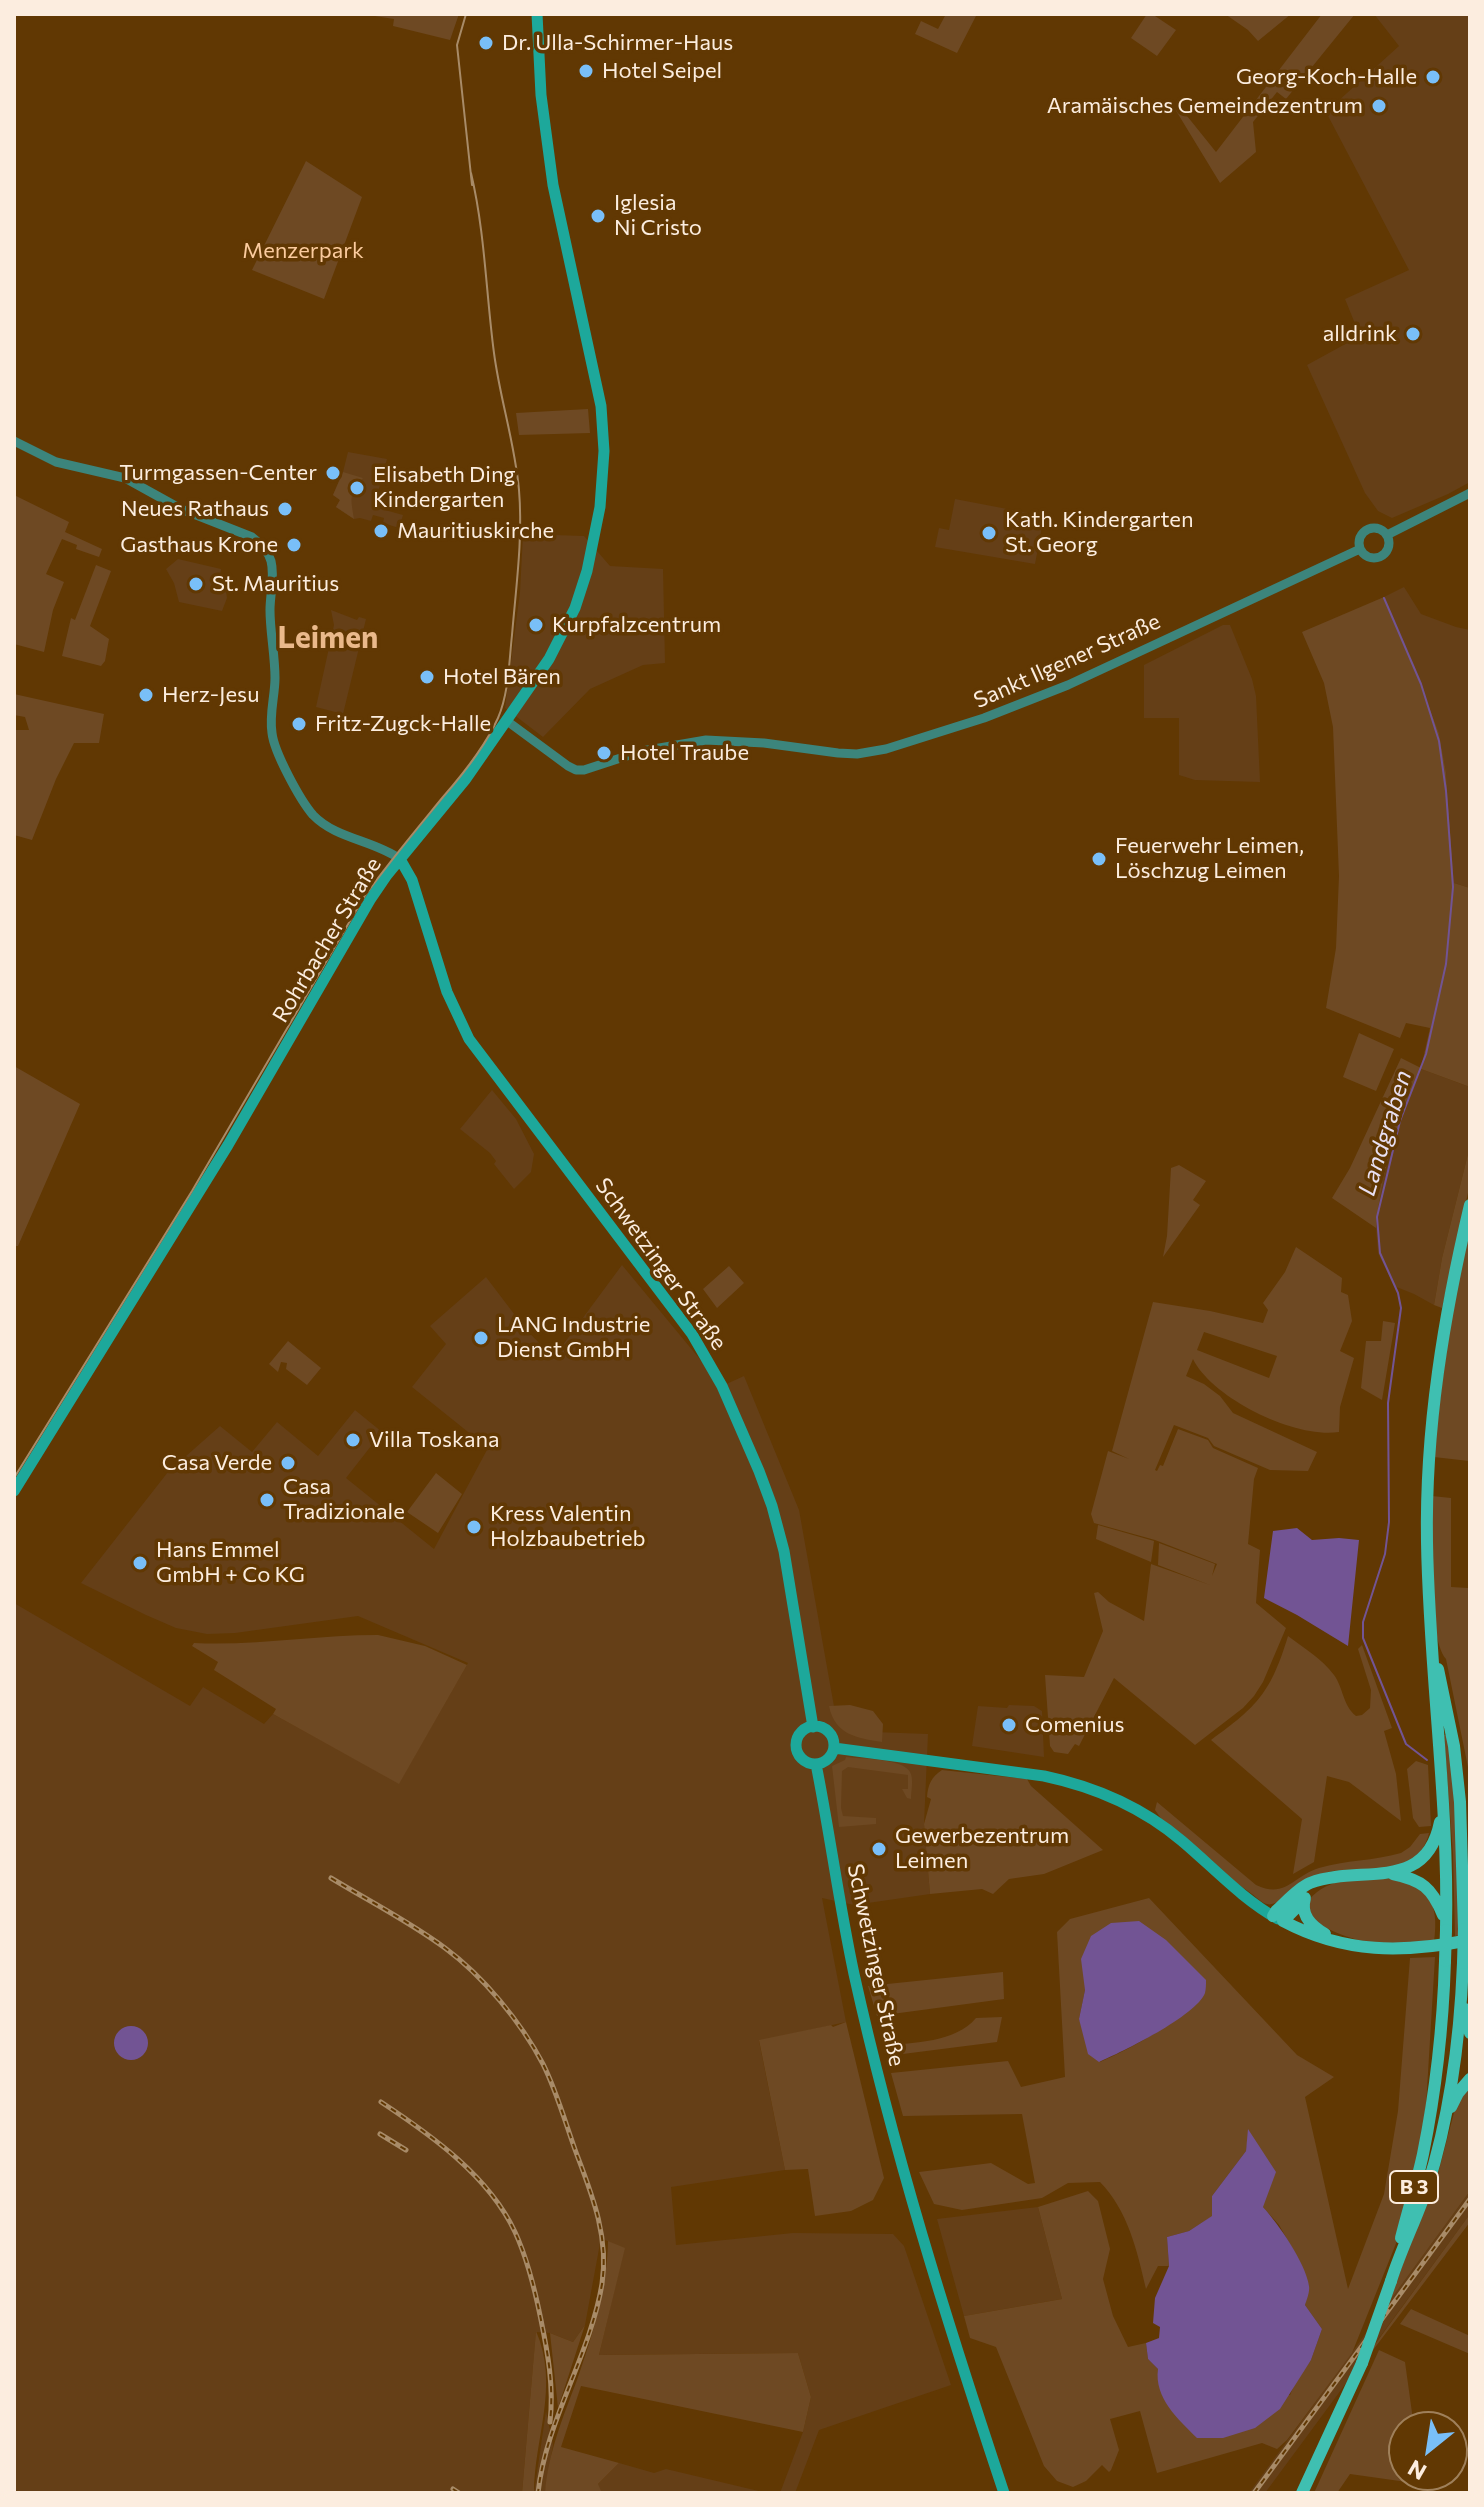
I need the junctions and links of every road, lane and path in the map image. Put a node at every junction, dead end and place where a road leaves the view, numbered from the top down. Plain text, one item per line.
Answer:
1 (537, 14) edge
2 (14, 441) edge
3 (1470, 493) edge
4 (1387, 535) junction
5 (1360, 549) junction
6 (507, 721) junction
7 (400, 859) junction
8 (1470, 1205) edge
9 (14, 1491) edge
10 (1431, 1635) junction
11 (813, 1727) junction
12 (834, 1748) junction
13 (816, 1764) junction
14 (1443, 1808) junction
15 (1389, 1874) junction
16 (1320, 1881) junction
17 (1303, 1901) junction
18 (1278, 1919) junction
19 (1446, 1926) junction
20 (1467, 1935) edge
21 (1338, 1942) junction
22 (1462, 1988) junction
23 (1470, 2033) edge
24 (1470, 2079) edge
25 (1446, 2113) junction
26 (1396, 2265) junction
27 (1004, 2493) edge
28 (1302, 2493) edge

1 - 6 main road, Rohrbacher Straße
2 - 7 street
3 - 4 street, Sankt Ilgener Straße
4 - 5 street, Sankt Ilgener Straße
4 - 5 street, Sankt Ilgener Straße
5 - 6 street, Sankt Ilgener Straße
6 - 7 main road, Rohrbacher Straße
7 - 9 main road, Rohrbacher Straße
7 - 11 main road, Schwetzinger Straße
8 - 10 main road, B 3
10 - 14 main road, B 3
10 - 20 main road, B 3
11 - 12 main road
11 - 13 main road
12 - 13 main road
12 - 18 main road
13 - 27 main road, Schwetzinger Straße
14 - 15 main road
14 - 19 main road, B 3
15 - 16 main road
15 - 19 main road
16 - 17 main road
16 - 18 main road
17 - 18 main road
17 - 21 main road
18 - 21 main road
19 - 26 main road, B 3, bridge
20 - 21 main road
20 - 22 main road, B 3, bridge
22 - 23 main road
22 - 25 main road, B 3
24 - 25 main road
25 - 26 main road, B 3
26 - 28 main road, B 3, bridge

